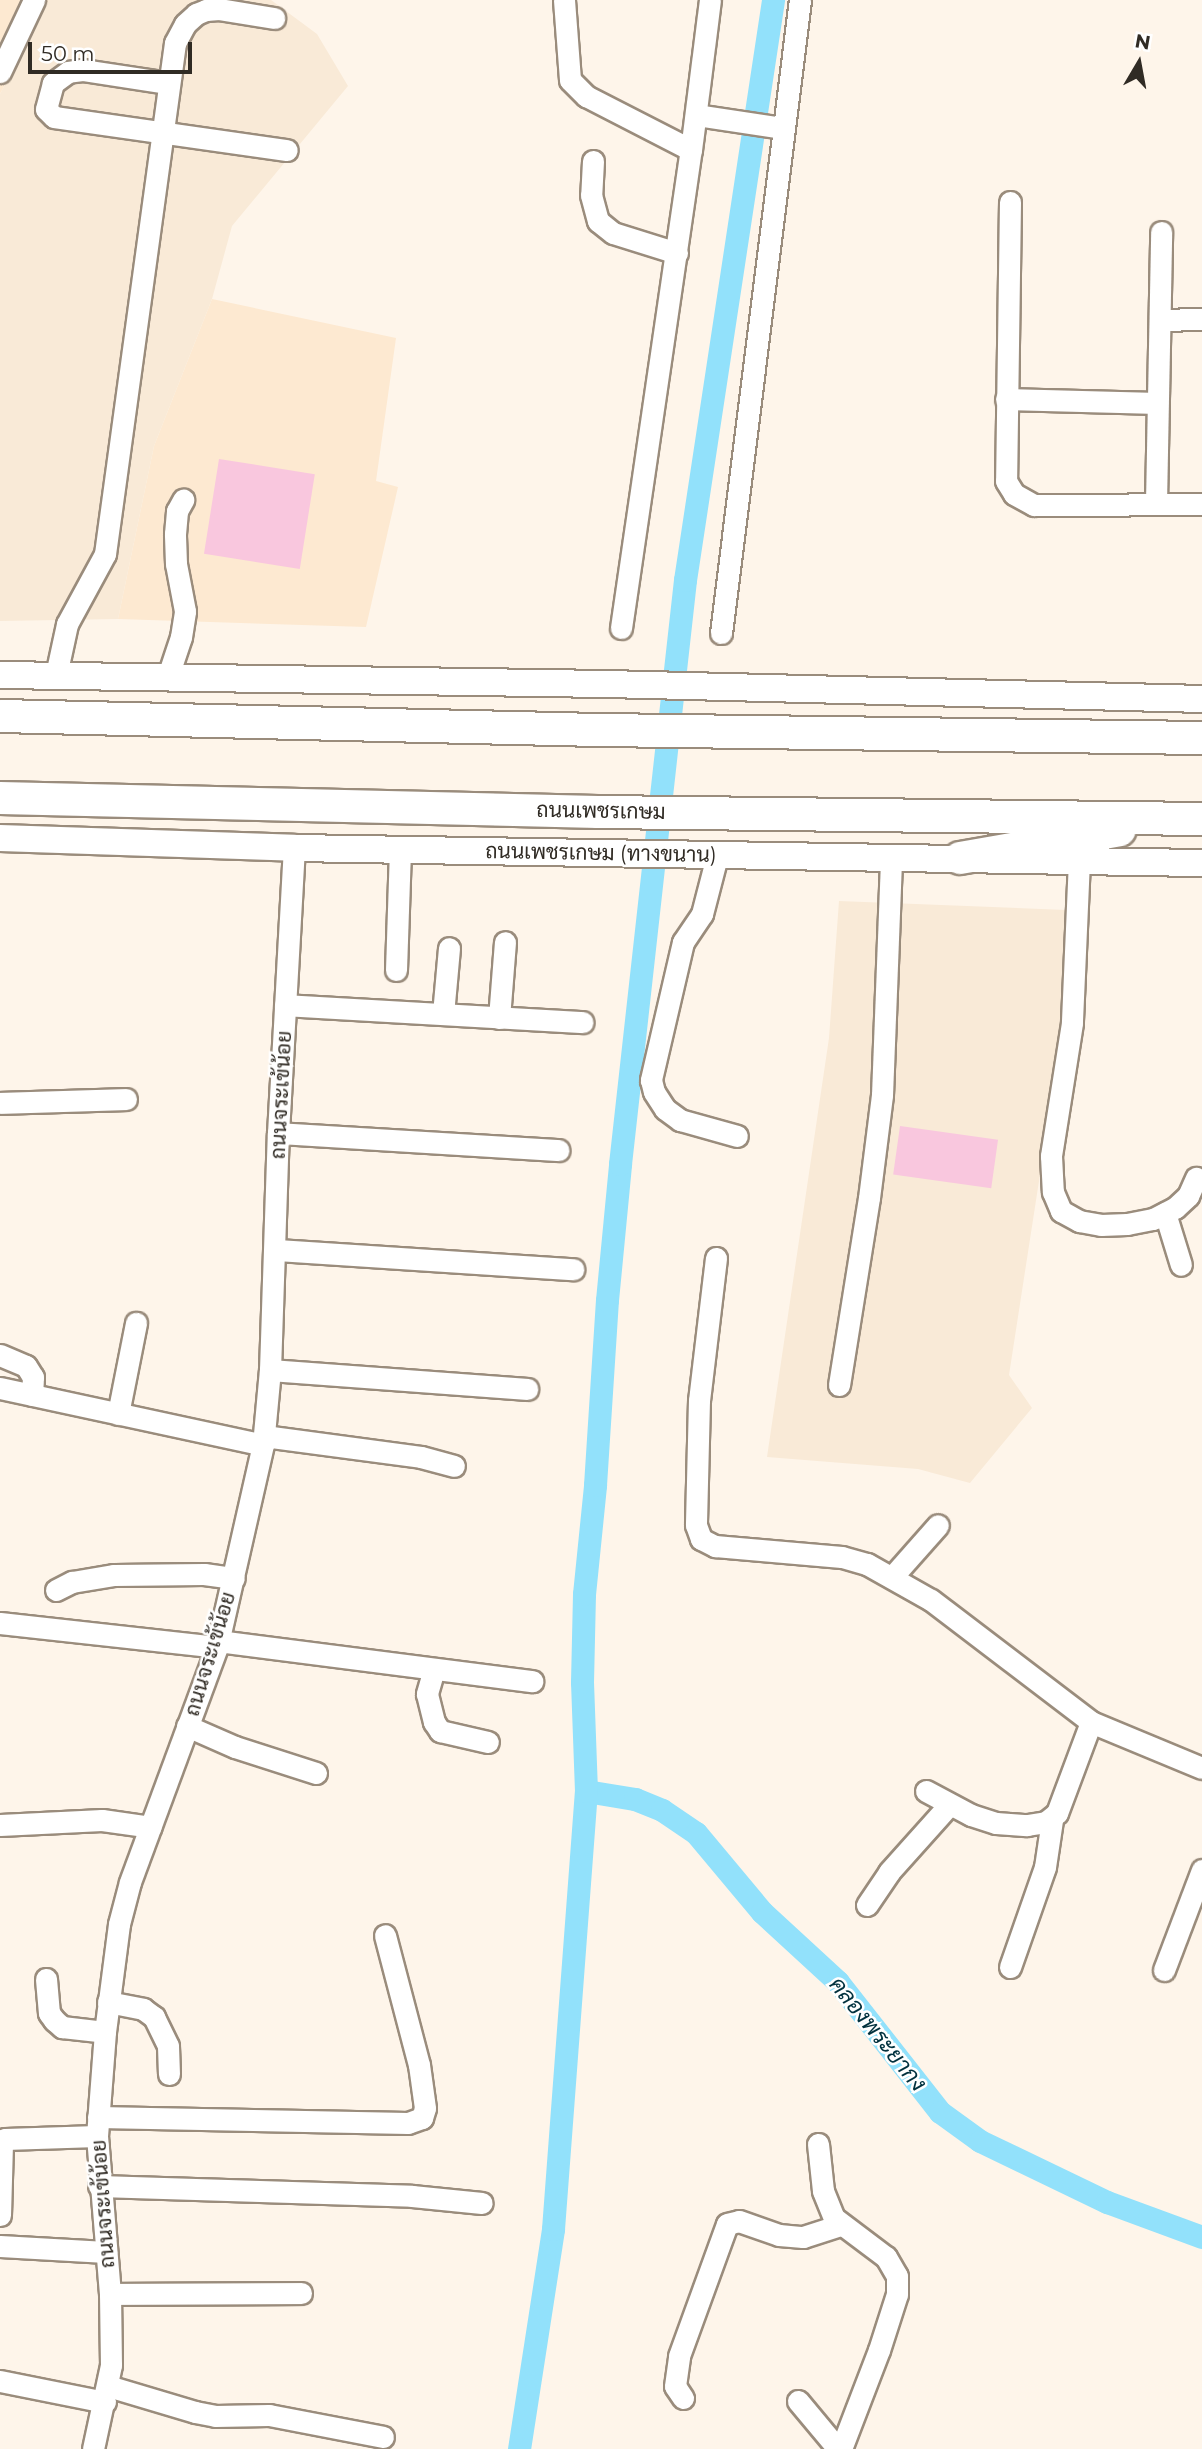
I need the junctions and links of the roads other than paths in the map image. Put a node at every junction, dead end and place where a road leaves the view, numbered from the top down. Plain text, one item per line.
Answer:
1 (34, 0) edge
2 (564, 0) edge
3 (709, 0) edge
4 (800, 0) edge
5 (274, 19) dead end
6 (0, 72) edge
7 (168, 83) junction
8 (707, 117) junction
9 (775, 127) junction
10 (161, 131) junction
11 (288, 150) dead end
12 (691, 150) junction
13 (593, 161) dead end
14 (1010, 202) dead end
15 (1161, 232) dead end
16 (677, 253) junction
17 (1202, 319) edge
18 (1160, 320) junction
19 (1006, 399) junction
20 (1157, 404) junction
21 (183, 500) dead end
22 (1156, 503) junction
23 (1202, 504) edge
24 (621, 628) dead end
25 (721, 633) dead end
26 (0, 675) edge
27 (56, 675) junction
28 (169, 676) junction
29 (1202, 699) edge
30 (0, 716) edge
31 (1199, 738) edge
32 (0, 798) edge
33 (1161, 818) junction
34 (1202, 819) edge
35 (0, 838) edge
36 (294, 848) junction
37 (400, 850) junction
38 (710, 855) junction
39 (960, 858) junction
40 (891, 860) junction
41 (1079, 860) junction
42 (1202, 863) edge
43 (505, 942) dead end
44 (449, 948) dead end
45 (396, 970) dead end
46 (285, 1005) junction
47 (443, 1014) junction
48 (499, 1018) junction
49 (583, 1022) dead end
50 (126, 1099) dead end
51 (0, 1103) edge
52 (278, 1133) junction
53 (737, 1136) dead end
54 (558, 1150) dead end
55 (1196, 1178) dead end
56 (1165, 1213) junction
57 (276, 1250) junction
58 (716, 1258) dead end
59 (1181, 1265) dead end
60 (573, 1269) dead end
61 (136, 1323) dead end
62 (0, 1355) edge
63 (270, 1370) junction
64 (839, 1385) dead end
65 (0, 1388) edge
66 (527, 1389) dead end
67 (32, 1395) junction
68 (118, 1414) junction
69 (264, 1440) junction
70 (454, 1466) dead end
71 (938, 1525) dead end
72 (234, 1577) junction
73 (892, 1577) junction
74 (56, 1590) dead end
75 (0, 1623) edge
76 (217, 1644) junction
77 (434, 1669) junction
78 (533, 1681) dead end
79 (1091, 1722) junction
80 (187, 1726) junction
81 (488, 1742) dead end
82 (1202, 1768) edge
83 (316, 1773) dead end
84 (926, 1791) dead end
85 (949, 1805) junction
86 (1052, 1820) junction
87 (0, 1825) edge
88 (150, 1827) junction
89 (1202, 1870) edge
90 (867, 1905) dead end
91 (385, 1935) dead end
92 (1010, 1967) dead end
93 (1164, 1970) dead end
94 (46, 1979) dead end
95 (108, 2002) junction
96 (105, 2032) junction
97 (169, 2074) dead end
98 (98, 2126) junction
99 (818, 2144) dead end
100 (99, 2186) junction
101 (482, 2203) dead end
102 (0, 2215) edge
103 (841, 2225) junction
104 (0, 2246) edge
105 (106, 2252) junction
106 (300, 2293) dead end
107 (110, 2294) junction
108 (0, 2381) edge
109 (106, 2394) junction
110 (683, 2398) dead end
111 (798, 2401) dead end
112 (383, 2437) dead end
113 (93, 2449) edge
114 (839, 2449) edge

1 - 6 street
2 - 12 street
3 - 8 street
4 - 9 street
5 - 7 street
7 - 10 street
7 - 10 street
8 - 9 street
8 - 12 street
9 - 25 street
10 - 11 street
10 - 27 street
12 - 16 street
13 - 16 street
14 - 19 street
15 - 18 street
16 - 24 street
17 - 18 street
18 - 20 street
19 - 20 street
19 - 22 street
20 - 22 street
21 - 28 street
22 - 23 street
26 - 27 main road
27 - 28 main road
28 - 29 main road
30 - 31 highway
32 - 33 highway, ถนนเพชรเกษม
33 - 34 highway, ถนนเพชรเกษม
33 - 39 highway
35 - 36 main road, ถนนเพชรเกษม (ทางขนาน)
36 - 37 main road, ถนนเพชรเกษม (ทางขนาน)
36 - 46 street, ถนนจระเข้น้อย
37 - 38 main road, ถนนเพชรเกษม (ทางขนาน)
37 - 45 street
38 - 40 main road, ถนนเพชรเกษม (ทางขนาน)
38 - 53 street
39 - 40 main road, ถนนเพชรเกษม (ทางขนาน)
39 - 41 main road, ถนนเพชรเกษม (ทางขนาน)
40 - 64 street
41 - 42 main road, ถนนเพชรเกษม (ทางขนาน)
41 - 56 street
43 - 48 street
44 - 47 street
46 - 47 street
46 - 52 street, ถนนจระเข้น้อย
47 - 48 street
48 - 49 street
50 - 51 street
52 - 54 street
52 - 57 street, ถนนจระเข้น้อย
55 - 56 street
56 - 59 street
57 - 60 street
57 - 63 street, ถนนจระเข้น้อย
58 - 73 street
61 - 68 street
62 - 67 street
63 - 66 street
63 - 69 street, ถนนจระเข้น้อย
65 - 67 street
67 - 68 street
68 - 69 street
69 - 70 street
69 - 72 street, ถนนจระเข้น้อย
71 - 73 street
72 - 74 street
72 - 76 street, ถนนจระเข้น้อย
73 - 79 street
75 - 76 street
76 - 77 street
76 - 80 street, ถนนจระเข้น้อย
77 - 78 street
77 - 81 street
79 - 82 street
79 - 86 street
80 - 83 street
80 - 88 street, ถนนจระเข้น้อย
84 - 85 street
85 - 86 street
85 - 90 street
86 - 92 street
87 - 88 street
88 - 95 street, ถนนจระเข้น้อย
89 - 93 street
91 - 98 street
94 - 96 street
95 - 96 street, ถนนจระเข้น้อย
95 - 97 street
96 - 98 street, ถนนจระเข้น้อย
98 - 100 street, ถนนจระเข้น้อย
98 - 102 street
99 - 103 street
100 - 101 street
100 - 105 street, ถนนจระเข้น้อย
103 - 110 street
103 - 114 street
104 - 105 street
105 - 107 street, ถนนจระเข้น้อย
106 - 107 street
107 - 109 street, ถนนจระเข้น้อย
108 - 109 street
109 - 112 street
109 - 113 street, ถนนจระเข้น้อย
111 - 114 street

